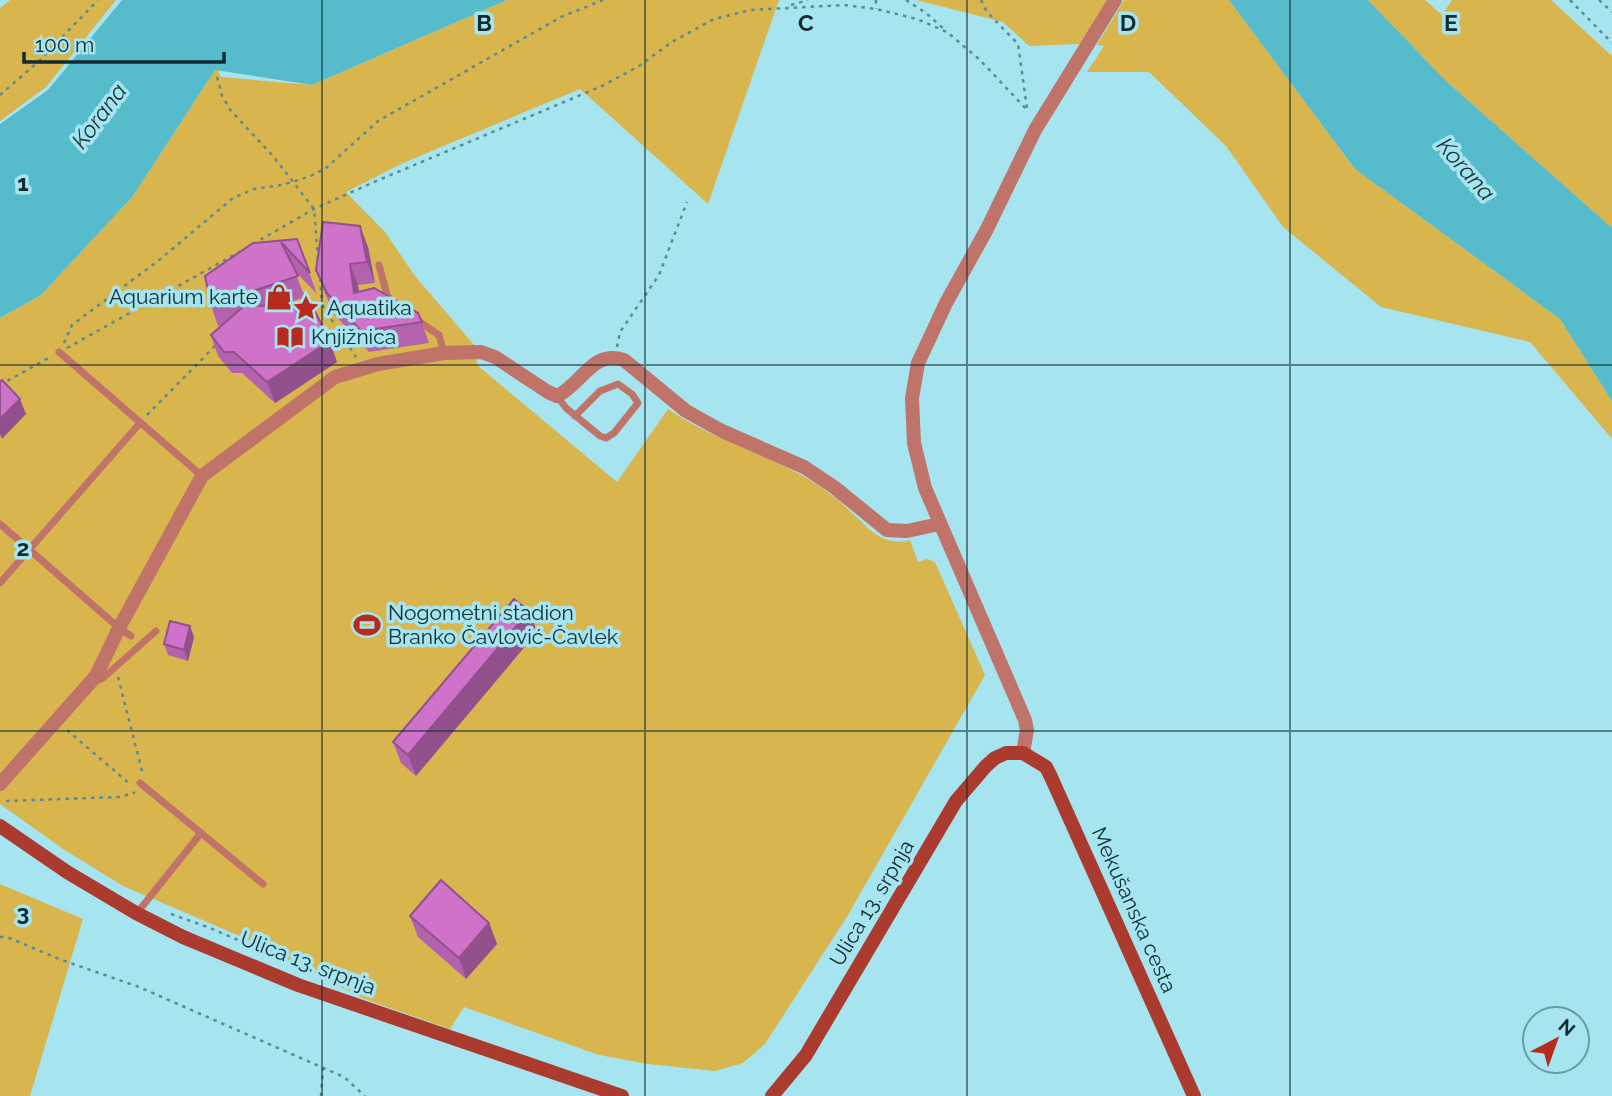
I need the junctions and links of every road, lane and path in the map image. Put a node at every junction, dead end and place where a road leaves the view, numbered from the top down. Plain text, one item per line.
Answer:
1 (98, 0) edge
2 (603, 0) edge
3 (808, 0) edge
4 (876, 0) edge
5 (906, 0) edge
6 (981, 0) edge
7 (1115, 0) edge
8 (1570, 0) edge
9 (1599, 0) edge
10 (785, 8) junction
11 (876, 9) junction
12 (1612, 12) edge
13 (947, 32) junction
14 (1612, 43) edge
15 (217, 77) dead end
16 (0, 94) edge
17 (1028, 111) junction
18 (1035, 130) junction
19 (294, 181) junction
20 (687, 202) dead end
21 (314, 209) junction
22 (318, 264) edge
23 (379, 265) dead end
24 (320, 278) edge
25 (322, 305) junction
26 (395, 305) edge
27 (309, 308) edge
28 (406, 313) edge
29 (80, 341) dead end
30 (219, 343) edge
31 (59, 352) junction
32 (444, 354) junction
33 (356, 357) dead end
34 (615, 357) junction
35 (0, 385) edge
36 (557, 396) junction
37 (575, 416) junction
38 (140, 423) junction
39 (202, 476) junction
40 (0, 524) edge
41 (939, 524) junction
42 (29, 550) junction
43 (0, 583) edge
44 (156, 631) dead end
45 (125, 632) junction
46 (117, 674) dead end
47 (91, 682) junction
48 (67, 730) dead end
49 (1023, 753) junction
50 (140, 783) joint
51 (0, 784) edge
52 (6, 801) dead end
53 (0, 826) edge
54 (201, 833) junction
55 (263, 884) dead end
56 (136, 913) junction
57 (170, 914) dead end
58 (0, 937) edge
59 (303, 972) dead end
60 (323, 1068) junction
61 (321, 1096) edge
62 (365, 1096) edge
63 (622, 1096) edge
64 (772, 1096) edge
65 (1194, 1096) edge

1 - 16 path
2 - 19 path
3 - 10 path
4 - 11 path
5 - 13 path
6 - 17 path
7 - 18 street
8 - 14 path
9 - 12 path
10 - 11 path
10 - 21 path
11 - 13 path
13 - 17 path
15 - 19 path
17 - 18 path
18 - 41 street
19 - 21 path
19 - 31 path
20 - 34 path
21 - 22 path
21 - 29 path
23 - 26 lane
24 - 25 path
25 - 27 path
25 - 33 path
28 - 32 lane
30 - 38 path
31 - 35 path
31 - 38 lane
32 - 36 street
32 - 39 street
34 - 36 street
34 - 41 street
36 - 37 lane
37 - 37 lane
38 - 39 lane
38 - 42 lane
39 - 45 street
40 - 42 lane
41 - 49 street
42 - 43 lane
42 - 45 lane
44 - 47 lane
45 - 47 street
46 - 50 path
47 - 51 street
48 - 52 path
49 - 64 street, Ulica 13. srpnja
49 - 65 street, Mekušanska cesta
50 - 54 lane
53 - 56 street, Ulica 13. srpnja
54 - 55 lane
54 - 56 lane
56 - 63 street, Ulica 13. srpnja
57 - 59 path
58 - 60 path
60 - 61 path
60 - 62 path

